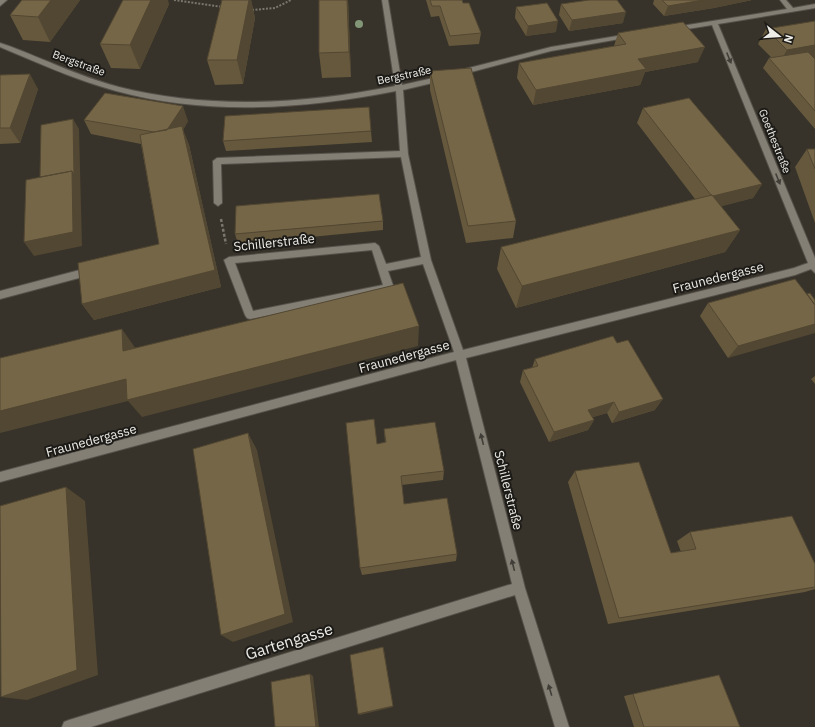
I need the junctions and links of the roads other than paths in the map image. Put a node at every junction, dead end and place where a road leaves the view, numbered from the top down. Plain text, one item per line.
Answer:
1 (4, 0) edge
2 (385, 0) edge
3 (783, 0) edge
4 (0, 4) edge
5 (815, 6) edge
6 (791, 10) junction
7 (714, 22) junction
8 (668, 30) edge
9 (637, 35) edge
10 (0, 45) edge
11 (399, 88) junction
12 (404, 154) junction
13 (218, 203) road end
14 (426, 260) junction
15 (814, 266) edge
16 (383, 268) junction
17 (100, 269) edge
18 (0, 295) edge
19 (460, 355) junction
20 (0, 477) edge
21 (519, 588) junction
22 (70, 727) edge
23 (562, 727) edge

1 - 4 street
2 - 11 street, Schillerstraße
3 - 6 street
5 - 6 street
6 - 7 street
7 - 8 street
7 -> 15 street, Goethestraße
9 - 11 street, Bergstraße
10 - 11 street, Bergstraße
11 - 12 street, Schillerstraße
12 - 13 street
12 - 14 street, Schillerstraße
14 - 16 street
14 - 19 street, Schillerstraße
15 - 19 street, Fraunedergasse
16 - 16 street, Schillerstraße
17 - 18 street
19 - 20 street, Fraunedergasse
21 -> 19 street, Schillerstraße
21 - 22 street, Gartengasse
23 -> 21 street, Schillerstraße

